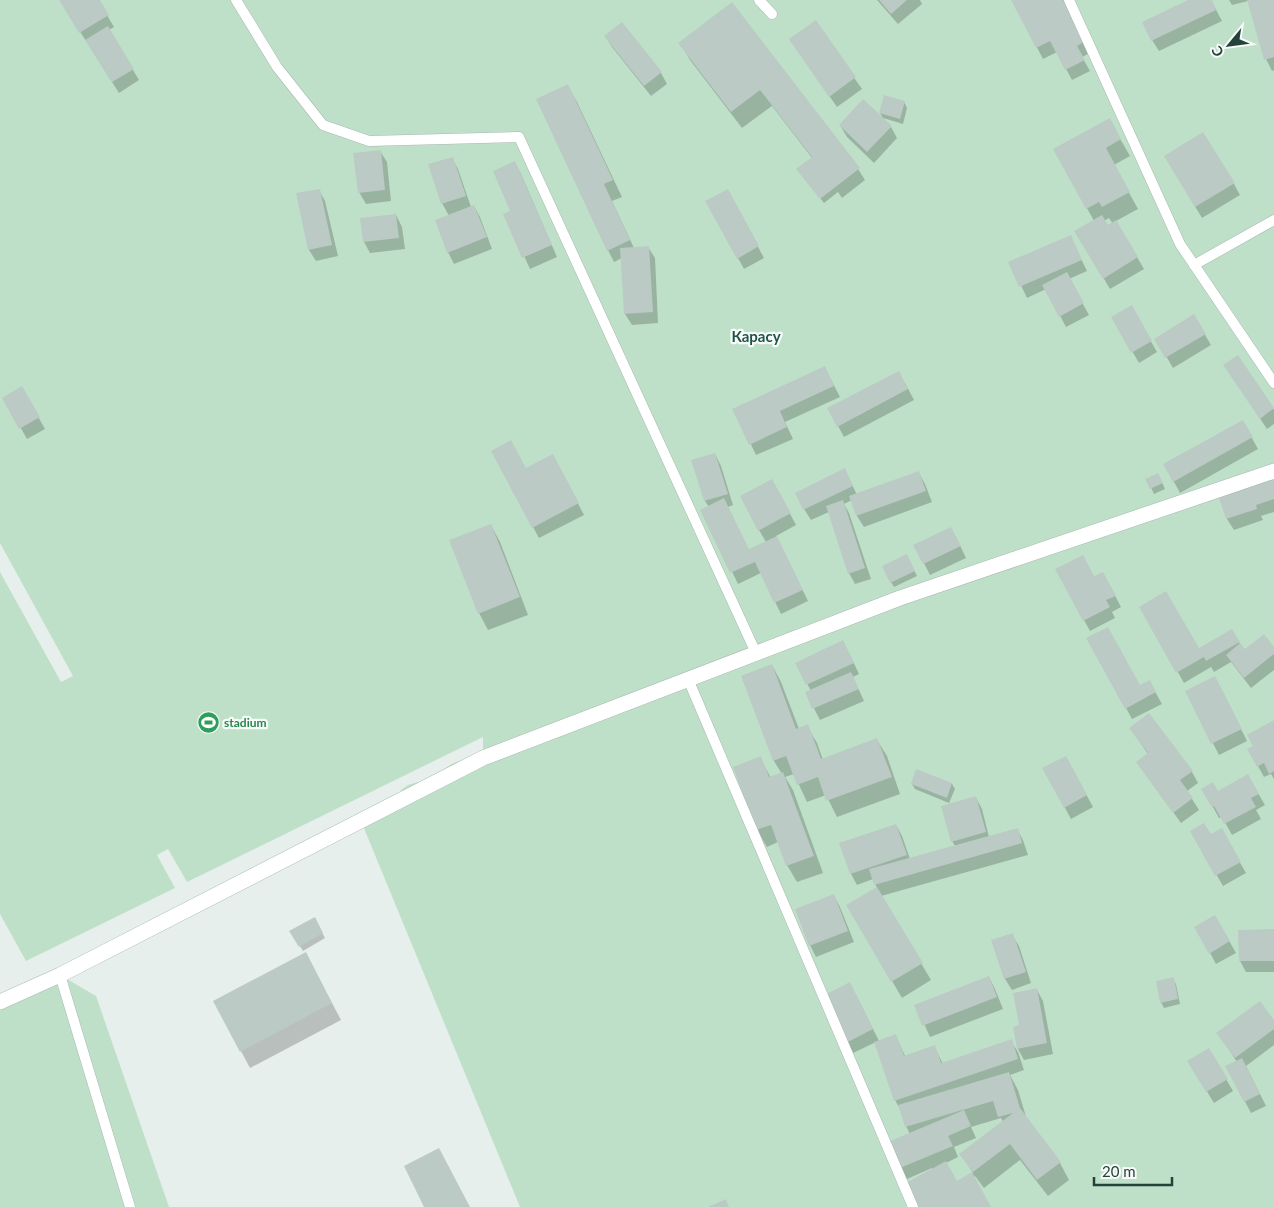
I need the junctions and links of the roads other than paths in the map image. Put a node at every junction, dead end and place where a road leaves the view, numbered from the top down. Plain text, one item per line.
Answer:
1 (236, 0) edge
2 (759, 0) edge
3 (1068, 0) edge
4 (772, 14) dead end
5 (1274, 220) edge
6 (1194, 265) junction
7 (1274, 383) edge
8 (1274, 471) edge
9 (756, 653) junction
10 (688, 679) junction
11 (60, 975) junction
12 (0, 1002) edge
13 (130, 1207) edge
14 (913, 1207) edge

1 - 9 lane
2 - 4 lane
3 - 6 lane
5 - 6 lane
6 - 7 lane
8 - 9 street
9 - 10 street
10 - 11 street
10 - 14 lane
11 - 12 street
11 - 13 lane

